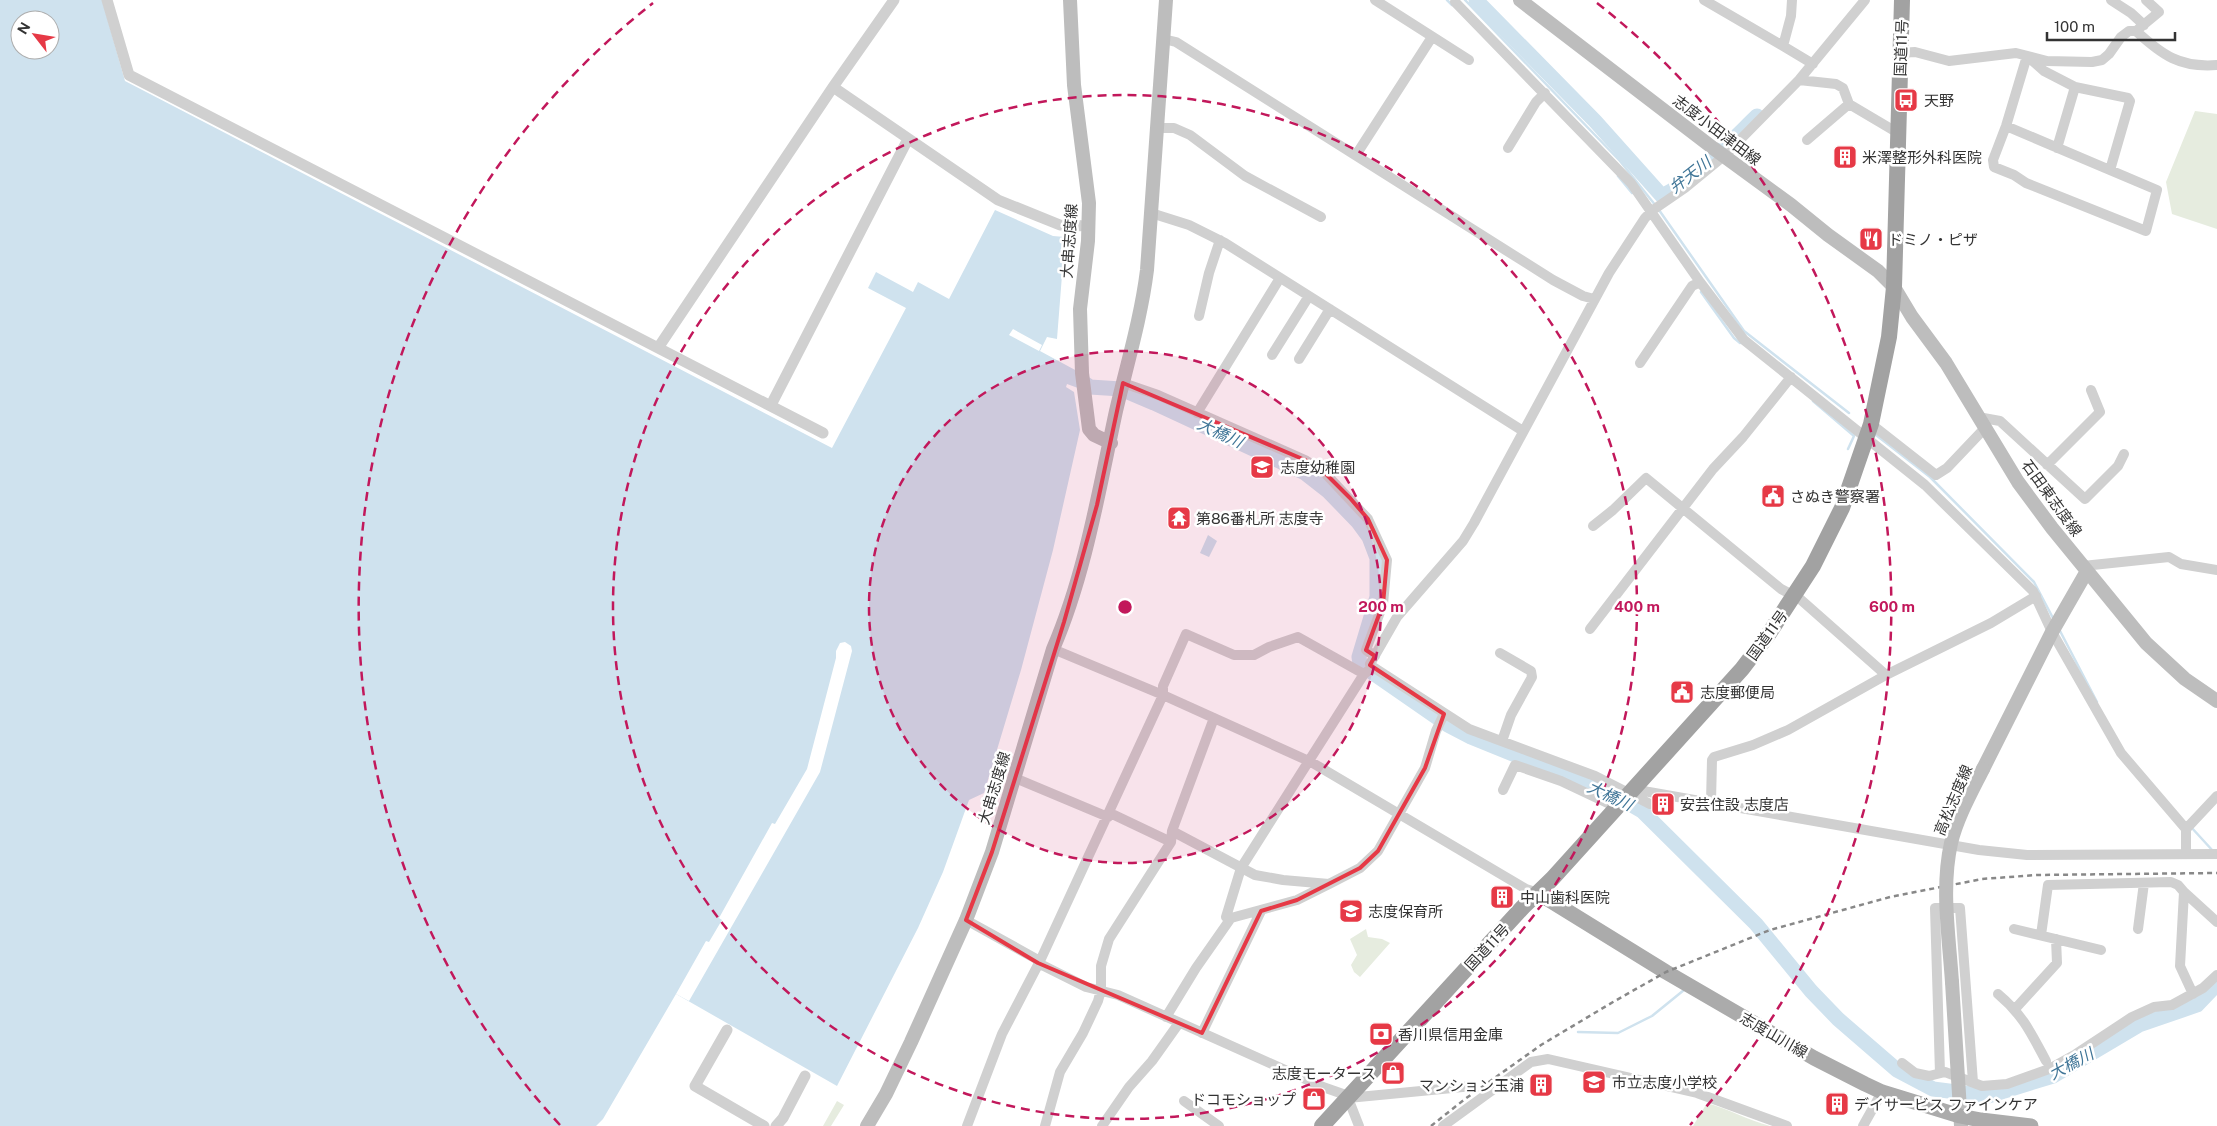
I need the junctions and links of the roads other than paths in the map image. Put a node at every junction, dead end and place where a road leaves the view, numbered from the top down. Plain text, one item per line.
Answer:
1 (108, 0) edge
2 (894, 0) edge
3 (1070, 0) edge
4 (1166, 0) edge
5 (1375, 0) edge
6 (1520, 0) edge
7 (1704, 0) edge
8 (1792, 0) edge
9 (1865, 0) edge
10 (1902, 0) edge
11 (2111, 0) edge
12 (2146, 0) edge
13 (1455, 2) dead end
14 (1717, 3) edge
15 (2140, 28) junction
16 (1432, 37) junction
17 (1163, 39) junction
18 (1783, 46) junction
19 (1900, 52) junction
20 (2027, 56) junction
21 (1469, 60) dead end
22 (1813, 64) junction
23 (2217, 65) edge
24 (1799, 80) junction
25 (833, 87) junction
26 (2075, 87) junction
27 (1545, 93) junction
28 (1849, 104) junction
29 (2006, 126) junction
30 (1156, 128) junction
31 (1898, 132) junction
32 (908, 139) junction
33 (1807, 140) dead end
34 (1508, 148) dead end
35 (2057, 148) junction
36 (1356, 155) junction
37 (1724, 156) junction
38 (2110, 170) junction
39 (1651, 212) junction
40 (1151, 213) junction
41 (1321, 217) dead end
42 (1089, 226) junction
43 (1220, 240) junction
44 (1280, 278) junction
45 (1700, 282) junction
46 (1894, 287) junction
47 (1309, 296) junction
48 (1594, 299) junction
49 (1330, 309) junction
50 (1199, 316) dead end
51 (658, 348) junction
52 (1272, 355) dead end
53 (1299, 359) dead end
54 (1640, 363) dead end
55 (1791, 377) junction
56 (1122, 388) junction
57 (2091, 390) dead end
58 (771, 405) junction
59 (1197, 413) junction
60 (1982, 422) junction
61 (1523, 431) junction
62 (1869, 431) junction
63 (823, 433) dead end
64 (1111, 443) junction
65 (2124, 454) dead end
66 (2047, 465) junction
67 (1682, 509) junction
68 (1593, 526) dead end
69 (2085, 568) junction
70 (2217, 570) edge
71 (1795, 596) junction
72 (2036, 596) junction
73 (1590, 629) dead end
74 (2052, 632) junction
75 (1052, 649) junction
76 (1500, 652) dead end
77 (1374, 662) junction
78 (1364, 674) junction
79 (1886, 675) junction
80 (1163, 696) junction
81 (2217, 701) edge
82 (1444, 714) junction
83 (1214, 718) junction
84 (1502, 741) junction
85 (1308, 760) junction
86 (1014, 778) junction
87 (1503, 790) dead end
88 (2217, 796) edge
89 (1624, 797) junction
90 (1711, 802) junction
91 (1650, 804) dead end
92 (1398, 813) junction
93 (1109, 815) junction
94 (2186, 829) junction
95 (1172, 836) junction
96 (2186, 854) junction
97 (2217, 854) edge
98 (1241, 868) junction
99 (2144, 883) junction
100 (1329, 884) junction
101 (1538, 892) junction
102 (2184, 892) junction
103 (1261, 911) junction
104 (1231, 918) junction
105 (966, 920) junction
106 (2217, 922) edge
107 (2138, 929) dead end
108 (2014, 930) dead end
109 (2041, 935) junction
110 (2056, 939) junction
111 (1936, 946) junction
112 (1963, 947) junction
113 (2101, 950) dead end
114 (1039, 962) junction
115 (2217, 975) edge
116 (1101, 990) junction
117 (1998, 994) dead end
118 (2193, 994) junction
119 (2015, 1009) junction
120 (1166, 1017) junction
121 (1179, 1023) junction
122 (727, 1030) dead end
123 (1202, 1033) junction
124 (2046, 1061) dead end
125 (1902, 1063) dead end
126 (1940, 1073) junction
127 (805, 1076) dead end
128 (1958, 1076) junction
129 (1973, 1082) junction
130 (1473, 1086) dead end
131 (1882, 1092) junction
132 (1348, 1098) junction
133 (1184, 1101) dead end
134 (1961, 1121) edge
135 (764, 1126) edge
136 (776, 1126) edge
137 (867, 1126) edge
138 (967, 1126) edge
139 (1045, 1126) edge
140 (1102, 1126) edge
141 (1219, 1126) edge
142 (1322, 1126) edge
143 (1359, 1126) edge
144 (1443, 1126) edge
145 (1787, 1126) edge
146 (1862, 1126) edge
147 (2031, 1126) edge

1 - 51 street
2 - 25 street
3 - 42 main road, 大串志度線
4 - 17 main road, 大串志度線
5 - 16 street
6 - 37 main road, 志度小田津田線
7 - 14 street
8 - 18 street
9 - 22 street
10 - 19 highway, 国道11号
11 - 15 street
12 - 15 street
13 - 27 street
14 - 18 street
15 - 20 street
15 - 23 street
16 - 21 street
16 - 36 street
17 - 30 main road, 大串志度線
17 - 36 street
18 - 22 street
19 - 20 street
19 - 31 highway, 国道11号
20 - 26 street
20 - 29 street
22 - 24 street
24 - 28 street
24 - 37 street
25 - 32 street
25 - 51 street
26 - 35 street
26 - 38 street
27 - 34 street
27 - 39 street
28 - 31 street
28 - 33 street
29 - 35 street
29 - 38 street
30 - 40 main road, 大串志度線
30 - 41 street
31 - 46 highway, 国道11号
32 - 42 street
32 - 58 street
35 - 38 street
36 - 48 street
37 - 39 street
37 - 46 main road, 志度小田津田線
39 - 45 street
39 - 48 street
40 - 43 street
40 - 56 main road, 大串志度線
42 - 64 main road, 大串志度線
43 - 44 street
43 - 50 street
44 - 47 street
44 - 59 street
45 - 54 street
45 - 55 street
46 - 60 main road, 石田東志度線
46 - 62 highway, 国道11号
47 - 49 street
47 - 52 street
48 - 61 street
49 - 53 street
49 - 61 street
51 - 58 street
55 - 62 street
55 - 67 street
56 - 59 street
56 - 64 main road, 大串志度線
57 - 66 street
58 - 63 street
59 - 77 street
60 - 62 street
60 - 66 street
60 - 69 main road, 石田東志度線
61 - 77 street
62 - 71 highway, 国道11号
62 - 72 street
64 - 75 main road, 大串志度線
65 - 66 street
67 - 68 street
67 - 71 street
67 - 73 street
69 - 70 street
69 - 74 main road, 高松志度線
69 - 81 main road, 石田東志度線
71 - 79 street
71 - 89 highway, 国道11号
72 - 74 street
72 - 79 street
74 - 94 street
74 - 128 main road, 高松志度線, bridge
75 - 80 street
75 - 86 main road, 大串志度線
76 - 84 street
77 - 78 street
77 - 82 street
78 - 80 street
78 - 85 street
79 - 90 street
80 - 83 street
80 - 93 street
82 - 84 street
82 - 92 street
83 - 85 street
83 - 95 street
84 - 89 street
85 - 92 street
85 - 98 street
86 - 93 street
86 - 105 main road, 大串志度線
87 - 89 street
88 - 94 street
89 - 90 street
89 - 91 street
89 - 101 highway, 国道11号
90 - 96 street
92 - 100 street
92 - 101 street
93 - 95 street
93 - 114 street
94 - 96 street
95 - 98 street
95 - 116 street
96 - 97 street
98 - 100 street
98 - 104 street
99 - 102 street
99 - 107 street
99 - 109 street
100 - 103 street
101 - 131 main road, 志度山川線
101 - 132 highway, 国道11号
102 - 106 street
102 - 118 street
103 - 104 street
103 - 123 street
104 - 120 street
105 - 114 street
105 - 137 main road, 大串志度線
108 - 109 street
109 - 110 street
110 - 113 street
110 - 119 street
111 - 112 street
111 - 112 street
111 - 126 street
112 - 129 street
114 - 116 street
114 - 138 street
115 - 118 street
116 - 120 street
116 - 139 street
117 - 119 street
118 - 129 street
119 - 124 street
120 - 121 street
121 - 123 street
121 - 140 street
122 - 135 street
123 - 132 street
125 - 126 street
126 - 128 street
127 - 136 street
128 - 129 street
128 - 134 main road, 高松志度線
130 - 132 street
131 - 134 main road, 志度山川線
131 - 146 street
132 - 142 highway, 国道11号
132 - 143 street
133 - 141 street
134 - 147 main road, 志度山川線
144 - 145 street

